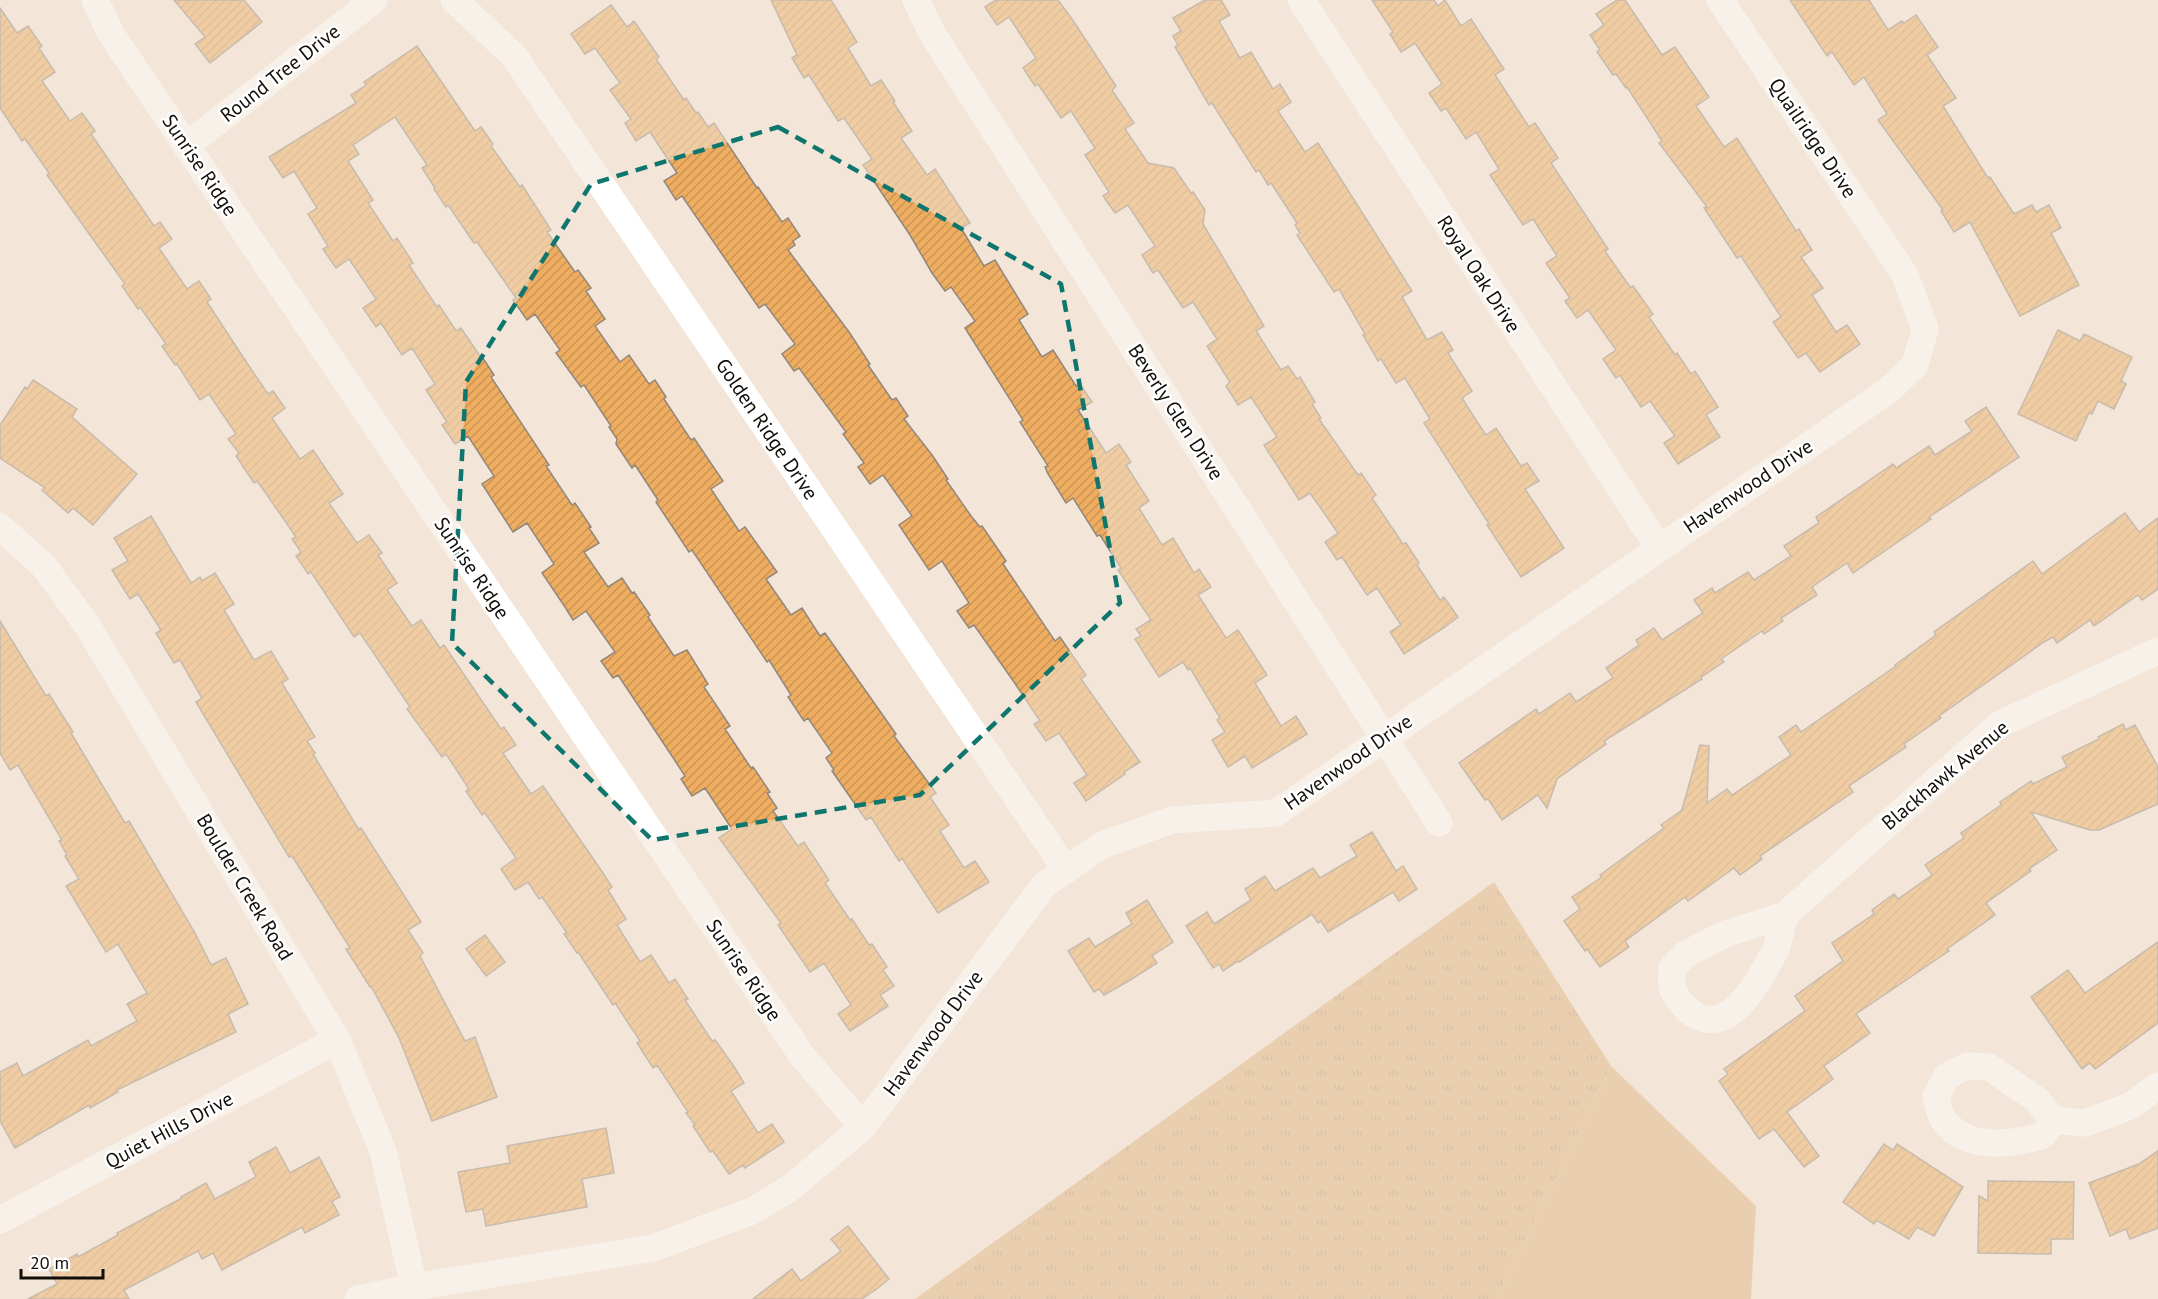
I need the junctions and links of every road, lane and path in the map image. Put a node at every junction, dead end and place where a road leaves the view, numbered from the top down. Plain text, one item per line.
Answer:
1 (95, 0) edge
2 (374, 0) edge
3 (454, 0) edge
4 (916, 0) edge
5 (1301, 0) edge
6 (1720, 0) edge
7 (186, 146) junction
8 (1905, 275) joint
9 (0, 527) edge
10 (1659, 548) junction
11 (2158, 651) edge
12 (1384, 736) junction
13 (1438, 823) dead end
14 (1066, 870) junction
15 (1785, 915) dead end
16 (337, 1040) junction
17 (2158, 1086) edge
18 (2054, 1120) dead end
19 (862, 1127) junction
20 (0, 1220) edge
21 (414, 1287) junction
22 (358, 1299) edge

1 - 7 street, Sunrise Ridge
2 - 7 street, Round Tree Drive
3 - 14 street, Golden Ridge Drive
4 - 12 street, Beverly Glen Drive
5 - 10 street, Royal Oak Drive
6 - 8 street, Quailridge Drive
7 - 19 street, Sunrise Ridge
8 - 10 street, Havenwood Drive
9 - 16 street, Boulder Creek Road
10 - 12 street, Havenwood Drive
11 - 15 street, Blackhawk Avenue
12 - 13 street, Beverly Glen Drive
12 - 14 street, Havenwood Drive
14 - 19 street, Havenwood Drive
16 - 20 street, Quiet Hills Drive
16 - 21 street, Boulder Creek Road
17 - 18 street
19 - 21 street, Havenwood Drive
21 - 22 street, Havenwood Drive

